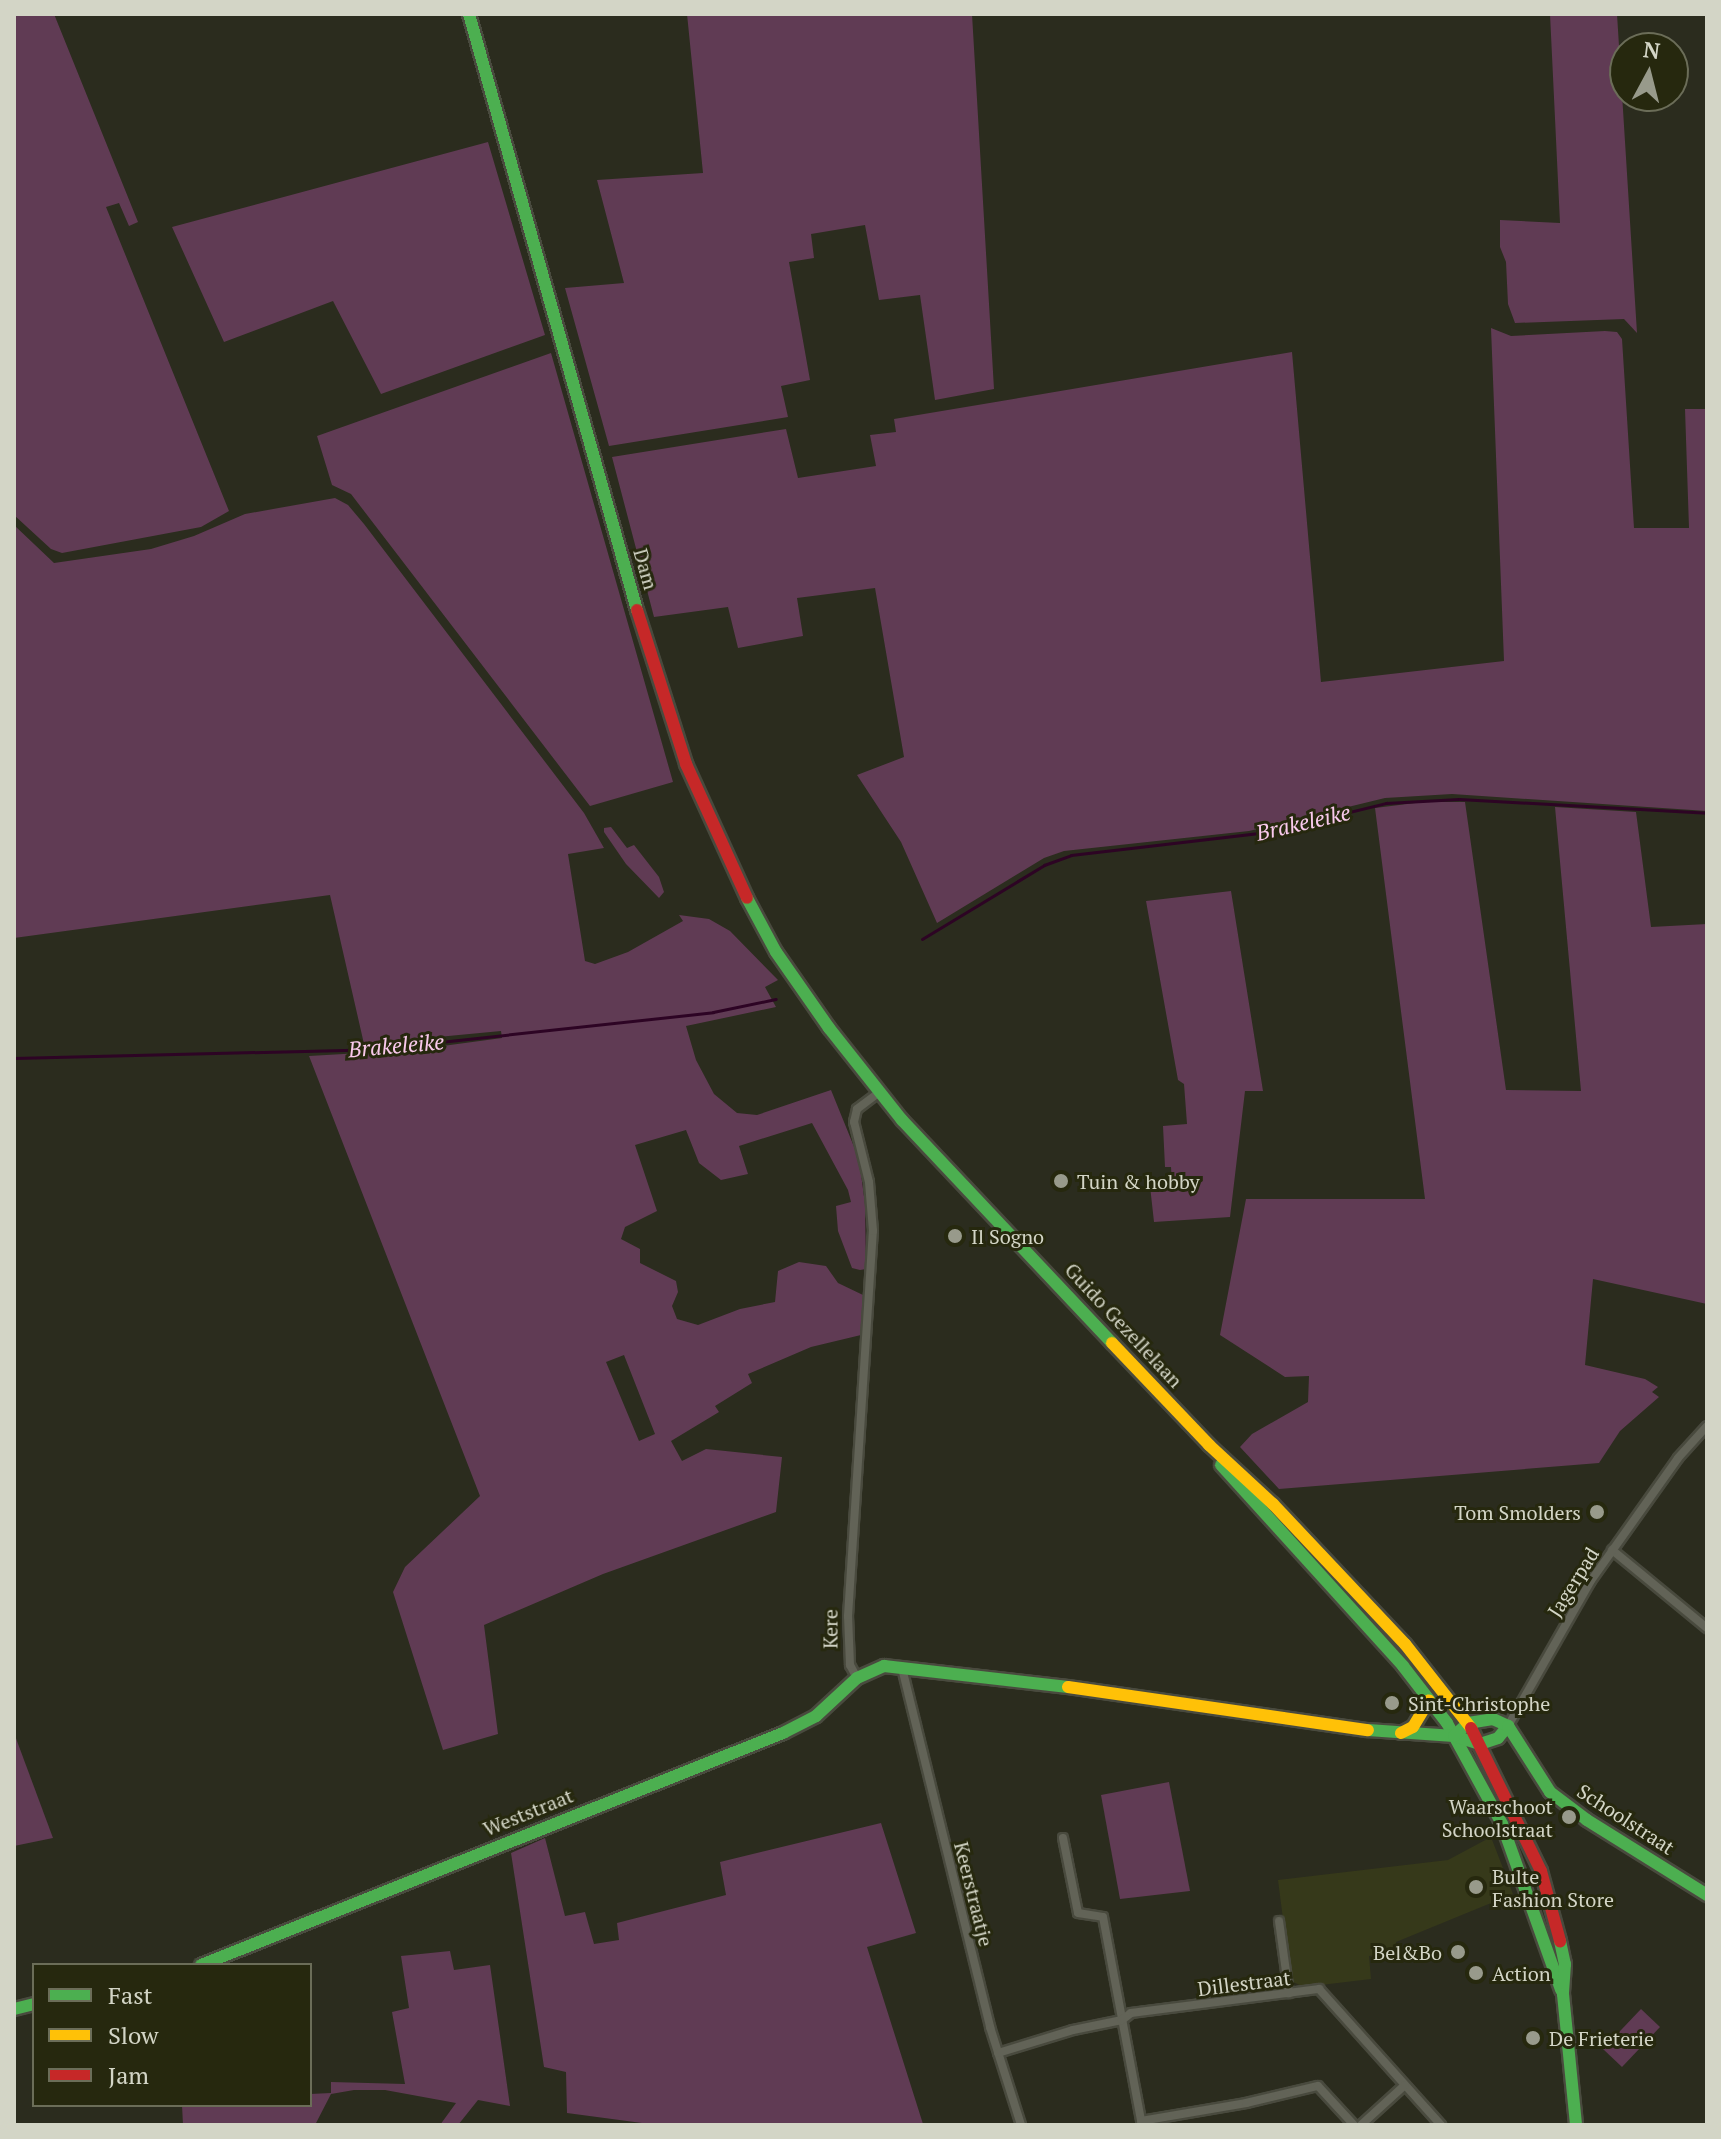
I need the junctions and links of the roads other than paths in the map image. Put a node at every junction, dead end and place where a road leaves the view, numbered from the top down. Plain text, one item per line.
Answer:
1 (469, 14) edge
2 (878, 1093) junction
3 (1707, 1426) edge
4 (1612, 1550) junction
5 (1351, 1598) junction
6 (1369, 1608) junction
7 (1359, 1618) junction
8 (1707, 1628) edge
9 (902, 1668) junction
10 (857, 1678) junction
11 (1429, 1700) junction
12 (1468, 1723) junction
13 (1508, 1726) junction
14 (1398, 1734) junction
15 (1454, 1736) junction
16 (1480, 1744) junction
17 (1063, 1838) dead end
18 (1707, 1895) edge
19 (1279, 1921) dead end
20 (206, 1963) edge
21 (1289, 1993) junction
22 (1563, 1994) junction
23 (1122, 2020) junction
24 (998, 2053) junction
25 (1405, 2085) junction
26 (1021, 2125) edge
27 (1354, 2125) edge
28 (1361, 2125) edge
29 (1441, 2125) edge
30 (1576, 2125) edge

1 - 2 main road, Dam
2 - 5 main road, Guido Gezellelaan
2 - 10 street, Kere
3 - 4 street, Jagerpad
4 - 8 street
4 - 13 street, Jagerpad
5 - 6 main road, Guido Gezellelaan
5 - 7 main road, Guido Gezellelaan
6 - 7 main road
6 - 12 main road, Guido Gezellelaan
7 - 11 main road, Guido Gezellelaan
9 - 10 main road
9 - 14 main road
9 - 24 street, Keerstraatje
10 - 20 main road, Weststraat
11 - 14 main road
11 - 15 main road, Guido Gezellelaan
12 - 13 main road
12 - 15 main road
12 - 16 main road, Guido Gezellelaan
13 - 16 main road
13 - 18 main road, Schoolstraat
14 - 15 main road
15 - 16 main road
15 - 22 main road, Guido Gezellelaan
16 - 22 main road, Guido Gezellelaan
17 - 23 street
19 - 21 street
21 - 23 street, Dillestraat
21 - 25 street, Dillestraat
22 - 30 main road
23 - 24 street, Dillestraat
23 - 27 street
24 - 26 street, Keerstraatje
25 - 28 street
25 - 29 street, Dillestraat

